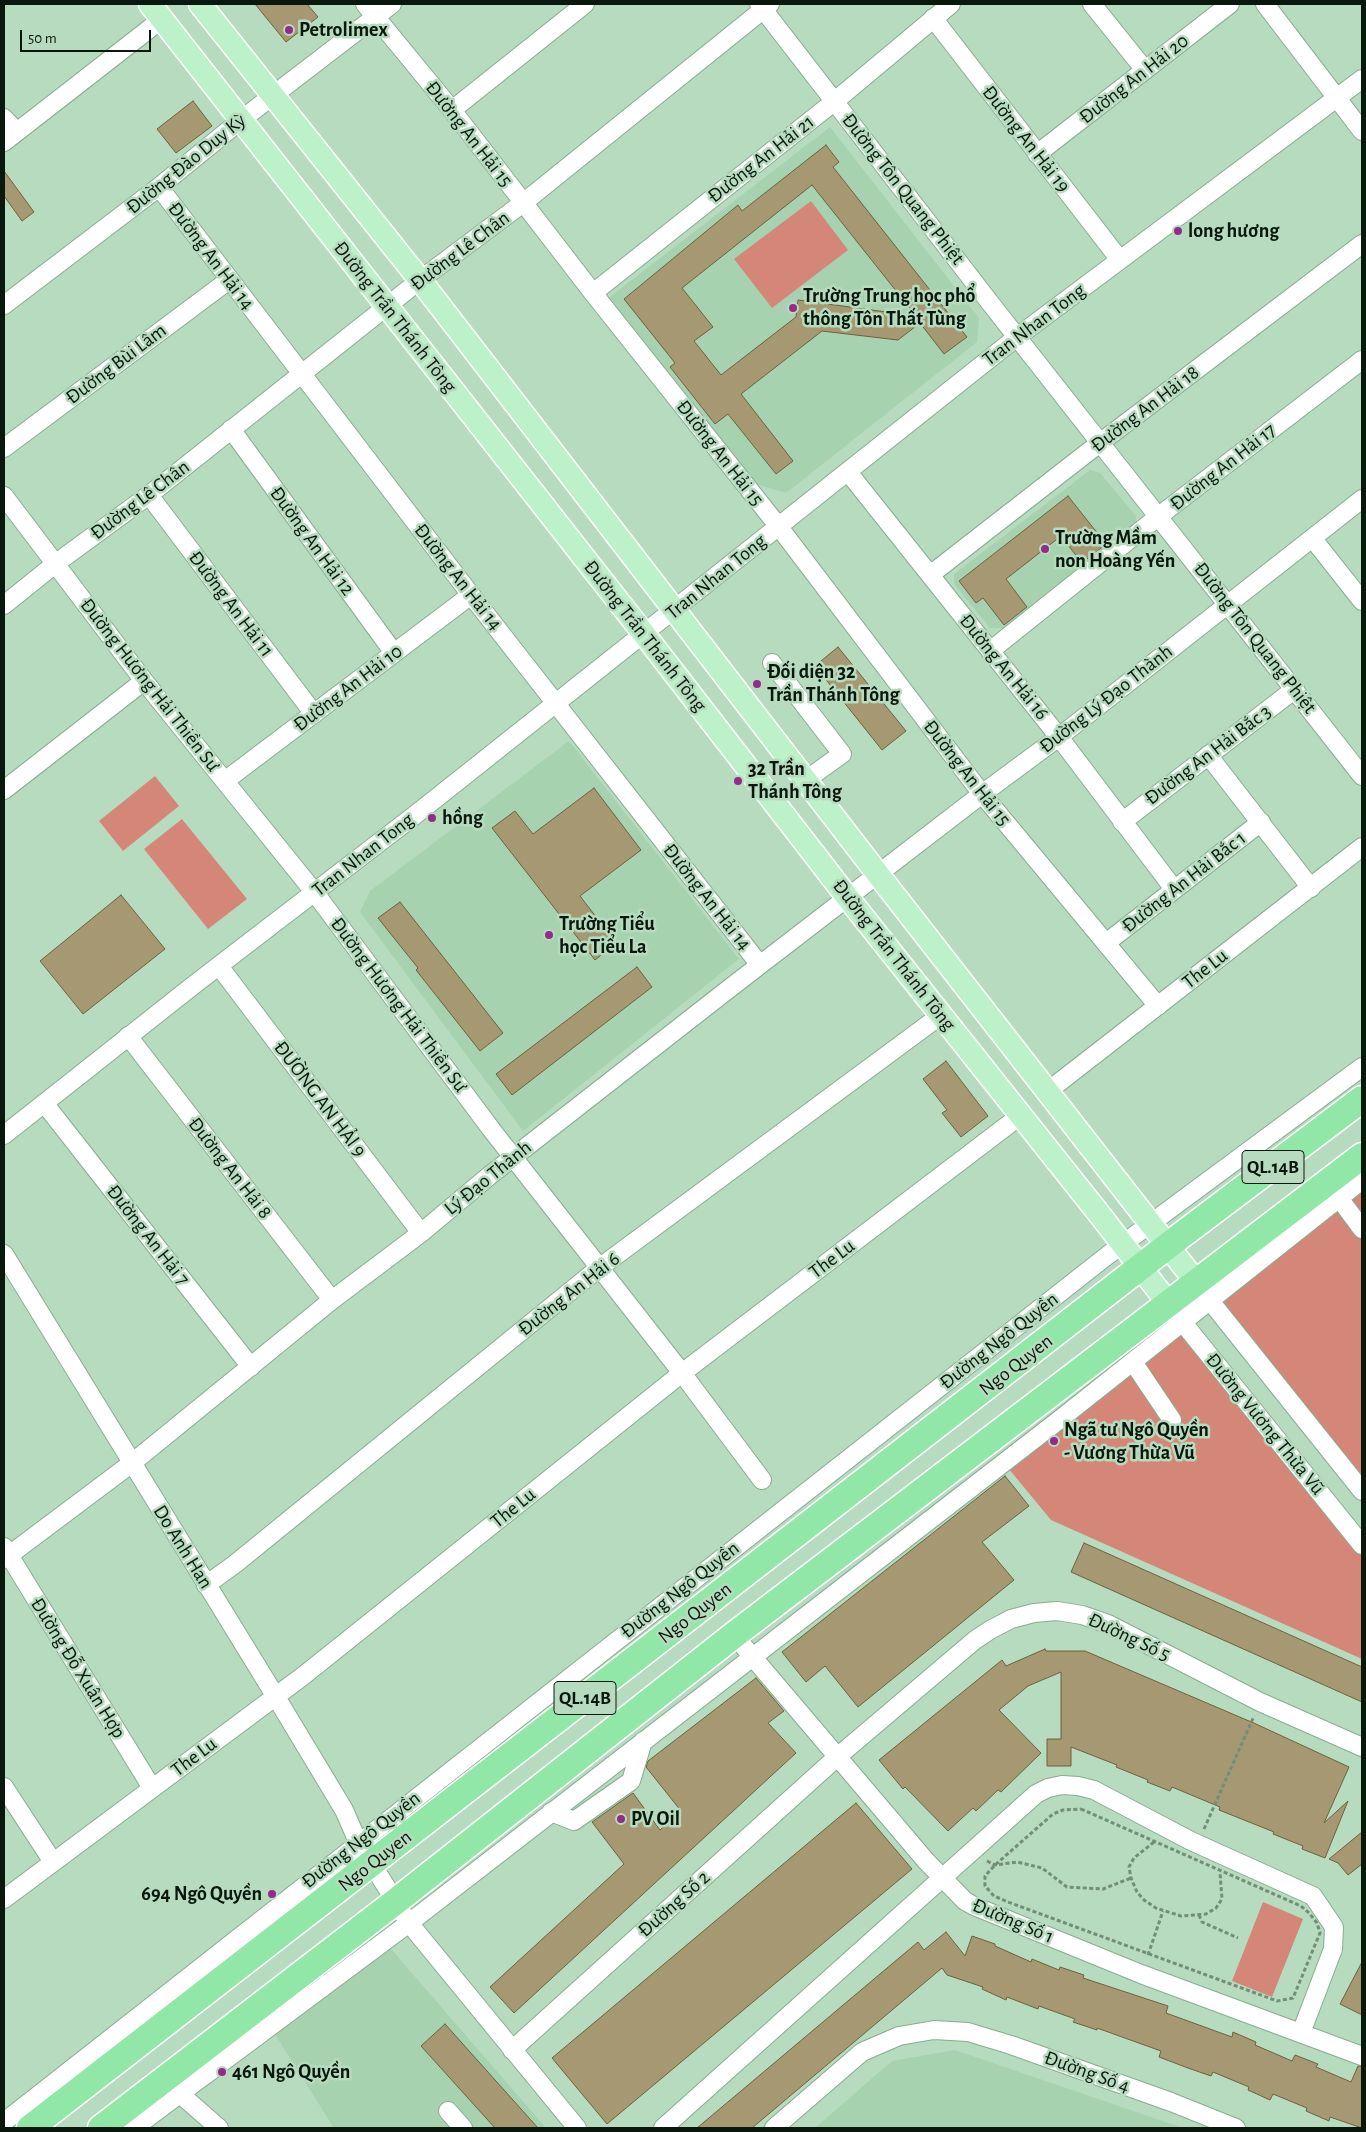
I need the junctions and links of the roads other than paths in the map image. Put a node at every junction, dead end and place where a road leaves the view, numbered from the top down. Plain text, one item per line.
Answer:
1 (200, 4) edge
2 (392, 4) edge
3 (585, 4) edge
4 (951, 4) edge
5 (1092, 4) edge
6 (1230, 4) edge
7 (1265, 4) edge
8 (764, 6) edge
9 (370, 10) edge
10 (156, 11) edge
11 (933, 18) junction
12 (1145, 70) junction
13 (1362, 79) edge
14 (273, 95) junction
15 (1337, 98) junction
16 (834, 101) junction
17 (452, 110) junction
18 (4, 118) edge
19 (241, 120) junction
20 (1362, 131) edge
21 (10, 137) edge
22 (1037, 154) junction
23 (159, 187) junction
24 (523, 203) junction
25 (1362, 244) edge
26 (1120, 260) junction
27 (229, 280) junction
28 (420, 280) junction
29 (593, 293) junction
30 (4, 305) edge
31 (388, 306) junction
32 (1017, 337) junction
33 (1362, 360) edge
34 (302, 374) junction
35 (231, 429) junction
36 (1101, 442) junction
37 (4, 448) edge
38 (848, 472) junction
39 (148, 495) junction
40 (4, 496) edge
41 (1362, 499) edge
42 (1159, 516) junction
43 (779, 527) junction
44 (1313, 539) junction
45 (55, 564) junction
46 (930, 575) junction
47 (471, 595) junction
48 (1362, 602) edge
49 (1228, 604) junction
50 (4, 605) edge
51 (674, 610) junction
52 (644, 634) junction
53 (990, 651) junction
54 (394, 653) junction
55 (772, 663) dead end
56 (144, 680) junction
57 (1295, 689) junction
58 (557, 704) junction
59 (314, 714) junction
60 (1059, 737) junction
61 (1208, 755) junction
62 (1362, 776) edge
63 (226, 780) junction
64 (806, 780) junction
65 (4, 790) edge
66 (982, 794) junction
67 (1122, 822) junction
68 (1261, 822) junction
69 (1362, 847) edge
70 (877, 873) junction
71 (1311, 888) junction
72 (1174, 890) junction
73 (315, 893) junction
74 (848, 898) junction
75 (1106, 943) junction
76 (760, 965) junction
77 (219, 966) junction
78 (1158, 1006) junction
79 (941, 1015) junction
80 (128, 1036) junction
81 (1362, 1067) edge
82 (1048, 1091) junction
83 (1362, 1099) edge
84 (44, 1103) junction
85 (1021, 1115) junction
86 (4, 1135) edge
87 (1362, 1156) edge
88 (513, 1157) junction
89 (1362, 1180) edge
90 (1339, 1198) junction
91 (1151, 1223) junction
92 (1362, 1229) edge
93 (421, 1233) junction
94 (1123, 1244) junction
95 (1169, 1246) junction
96 (4, 1254) edge
97 (599, 1268) junction
98 (1141, 1268) junction
99 (1203, 1292) junction
100 (332, 1300) junction
101 (1176, 1313) junction
102 (1133, 1362) junction
103 (251, 1367) junction
104 (682, 1373) junction
105 (1172, 1420) dead end
106 (132, 1463) junction
107 (762, 1480) dead end
108 (1362, 1491) edge
109 (1362, 1546) edge
110 (5, 1554) edge
111 (206, 1585) junction
112 (734, 1636) junction
113 (752, 1657) junction
114 (276, 1696) junction
115 (643, 1741) junction
116 (1362, 1747) edge
117 (836, 1758) junction
118 (568, 1764) junction
119 (586, 1786) junction
120 (4, 1787) edge
121 (152, 1788) junction
122 (600, 1803) junction
123 (552, 1812) junction
124 (365, 1853) junction
125 (53, 1862) junction
126 (942, 1878) junction
127 (4, 1899) edge
128 (402, 1912) junction
129 (1301, 2033) junction
130 (512, 2050) junction
131 (1362, 2056) edge
132 (178, 2093) junction
133 (448, 2111) dead end
134 (4, 2122) edge
135 (30, 2128) edge
136 (101, 2128) edge
137 (134, 2128) edge
138 (218, 2128) edge
139 (463, 2128) edge
140 (577, 2128) edge
141 (663, 2128) edge
142 (774, 2128) edge
143 (1236, 2128) edge

1 - 14 main road, Đường Trần Thánh Tông
2 - 9 street, Đường Đào Duy Kỳ
3 - 17 street
4 - 11 street, Đường An Hải 21
5 - 12 street
6 - 12 street, Đường An Hải 20
7 - 15 street
8 - 16 street, Đường Tôn Quang Phiệt
8 - 24 street, Đường Lê Chân
9 - 14 street, Đường Đào Duy Kỳ
9 - 17 street, Đường An Hải 15
10 - 19 main road, Đường Trần Thánh Tông
10 - 21 street
11 - 16 street, Đường An Hải 21
11 - 22 street, Đường An Hải 19
12 - 22 street, Đường An Hải 20
13 - 15 street, Tran Nhan Tong
14 - 19 street, Đường Đào Duy Kỳ
14 - 28 main road, Đường Trần Thánh Tông
15 - 20 street
15 - 26 street, Tran Nhan Tong
16 - 29 street, Đường An Hải 21
16 - 32 street, Đường Tôn Quang Phiệt
17 - 24 street, Đường An Hải 15
18 - 21 street
19 - 23 street, Đường Đào Duy Kỳ
19 - 31 main road, Đường Trần Thánh Tông
22 - 26 street, Đường An Hải 19
23 - 27 street, Đường An Hải 14
23 - 30 street, Đường Đào Duy Kỳ
24 - 28 street, Đường Lê Chân
24 - 29 street, Đường An Hải 15
25 - 36 street, Đường An Hải 18
26 - 32 street, Tran Nhan Tong
27 - 34 street, Đường An Hải 14
27 - 37 street, Đường Bùi Lâm
28 - 31 street, Đường Lê Chân
28 - 51 main road, Đường Trần Thánh Tông
29 - 43 street, Đường An Hải 15
31 - 34 street, Đường Lê Chân
31 - 52 main road, Đường Trần Thánh Tông
32 - 36 street, Đường Tôn Quang Phiệt
32 - 38 street, Tran Nhan Tong
33 - 42 street, Đường An Hải 17
34 - 35 street, Đường Lê Chân
34 - 47 street, Đường An Hải 14
35 - 39 street, Đường Lê Chân
35 - 54 street, Đường An Hải 12
36 - 42 street, Đường Tôn Quang Phiệt
36 - 46 street, Đường An Hải 18
38 - 43 street, Tran Nhan Tong
38 - 46 street, Đường An Hải 16
39 - 45 street, Đường Lê Chân
39 - 59 street, Đường An Hải 11
40 - 45 street, Đường Hương Hải Thiền Sư
41 - 44 street, Đường Lý Đạo Thành
42 - 49 street, Đường Tôn Quang Phiệt
42 - 53 street, Đường An Hải 17
43 - 51 street, Tran Nhan Tong
43 - 66 street, Đường An Hải 15
44 - 48 street
44 - 49 street, Đường Lý Đạo Thành
45 - 50 street, Đường Lê Chân
45 - 56 street, Đường Hương Hải Thiền Sư
46 - 53 street, Đường An Hải 16
47 - 54 street, Đường An Hải 10
47 - 58 street, Đường An Hải 14
49 - 57 street, Đường Tôn Quang Phiệt
49 - 60 street, Đường Lý Đạo Thành
51 - 52 street, Tran Nhan Tong
51 - 64 main road, Đường Trần Thánh Tông
52 - 58 street, Tran Nhan Tong
52 - 74 main road, Đường Trần Thánh Tông
53 - 60 street, Đường An Hải 16
54 - 59 street, Đường An Hải 10
55 - 64 street
56 - 63 street, Đường Hương Hải Thiền Sư
56 - 65 street
57 - 61 street, Đường An Hải Bắc 3
57 - 62 street, Đường Tôn Quang Phiệt
58 - 73 street, Tran Nhan Tong
58 - 76 street, Đường An Hải 14
59 - 63 street, Đường An Hải 10
60 - 66 street, Đường Lý Đạo Thành
60 - 67 street, Đường An Hải 16
61 - 67 street, Đường An Hải Bắc 3
61 - 68 street
63 - 73 street, Đường Hương Hải Thiền Sư
64 - 70 main road, Đường Trần Thánh Tông
66 - 70 street, Đường Lý Đạo Thành
66 - 75 street, Đường An Hải 15
67 - 72 street, Đường An Hải 16
68 - 71 street
68 - 72 street, Đường An Hải Bắc 1
69 - 71 street, The Lu
70 - 74 street, Đường Lý Đạo Thành
70 - 82 main road, Đường Trần Thánh Tông
71 - 78 street, The Lu
72 - 75 street, Đường An Hải Bắc 1
73 - 77 street, Tran Nhan Tong
73 - 88 street, Đường Hương Hải Thiền Sư
74 - 76 street, Lý Đạo Thành
74 - 79 main road, Đường Trần Thánh Tông
75 - 78 street, Đường An Hải 15
76 - 88 street, Lý Đạo Thành
77 - 80 street, Tran Nhan Tong
77 - 93 street, ĐƯỜNG AN HẢl 9
78 - 82 street, The Lu
79 - 85 main road, Đường Trần Thánh Tông
79 - 97 street, Đường An Hải 6
80 - 84 street, Tran Nhan Tong
80 - 100 street, Đường An Hải 8
81 - 91 street, Đường Ngô Quyền
82 - 91 main road, Đường Trần Thánh Tông
83 - 95 highway, Ngo Quyen / QL.14B
84 - 86 street, Tran Nhan Tong
84 - 103 street, Đường An Hải 7
85 - 94 main road, Đường Trần Thánh Tông
85 - 104 street, The Lu
87 - 99 highway, Ngo Quyen / QL.14B
88 - 93 street, Lý Đạo Thành
88 - 97 street, Đường Hương Hải Thiền Sư
89 - 90 street
90 - 92 street
90 - 99 street
91 - 94 street, Đường Ngô Quyền
91 - 95 main road, Đường Trần Thánh Tông
93 - 100 street, Lý Đạo Thành
94 - 98 main road, Đường Trần Thánh Tông
94 - 124 street, Đường Ngô Quyền
95 - 98 highway, Ngo Quyen / QL.14B
95 - 99 main road, Đường Trần Thánh Tông
96 - 106 street, Do Anh Han
97 - 104 street, Đường Hương Hải Thiền Sư
97 - 111 street, Đường An Hải 6
98 - 101 main road, Đường Trần Thánh Tông
98 - 124 highway, Ngo Quyen / QL.14B
99 - 101 highway, Ngo Quyen / QL.14B
99 - 108 street, Đường Vương Thừa Vũ
100 - 103 street, Lý Đạo Thành
101 - 102 street
101 - 109 street, Đường Vương Thừa Vũ
101 - 112 highway, Ngo Quyen / QL.14B
102 - 105 street
102 - 113 street
103 - 106 street, Lý Đạo Thành
104 - 107 street, Đường Hương Hải Thiền Sư
104 - 114 street, The Lu
106 - 110 street, Lý Đạo Thành
106 - 111 street, Do Anh Han
110 - 121 street, Đường Đỗ Xuân Hợp
111 - 114 street, Do Anh Han
112 - 113 street, Đường Số 1
112 - 118 highway, Ngo Quyen / QL.14B
113 - 115 street
113 - 117 street, Đường Số 1
114 - 121 street, The Lu
114 - 124 street, Do Anh Han
115 - 119 street
115 - 122 street
116 - 117 street, Đường Số 5
117 - 126 street, Đường Số 1
117 - 130 street, Đường Số 2
118 - 119 street
118 - 128 highway, Ngo Quyen / QL.14B
119 - 122 street
119 - 123 street
120 - 125 street
121 - 125 street, The Lu
122 - 123 street
123 - 128 street
124 - 128 street, Do Anh Han
124 - 134 street, Đường Ngô Quyền
124 - 135 highway, Ngo Quyen / QL.14B
125 - 127 street, The Lu
126 - 129 street, Đường Số 1
126 - 129 street
126 - 141 street
128 - 130 street, Do Anh Han
128 - 132 street
128 - 136 highway, Ngo Quyen / QL.14B
129 - 131 street, Đường Số 1
130 - 140 street, Do Anh Han
132 - 137 street
132 - 138 street
133 - 139 street
142 - 143 street, Đường Số 4

